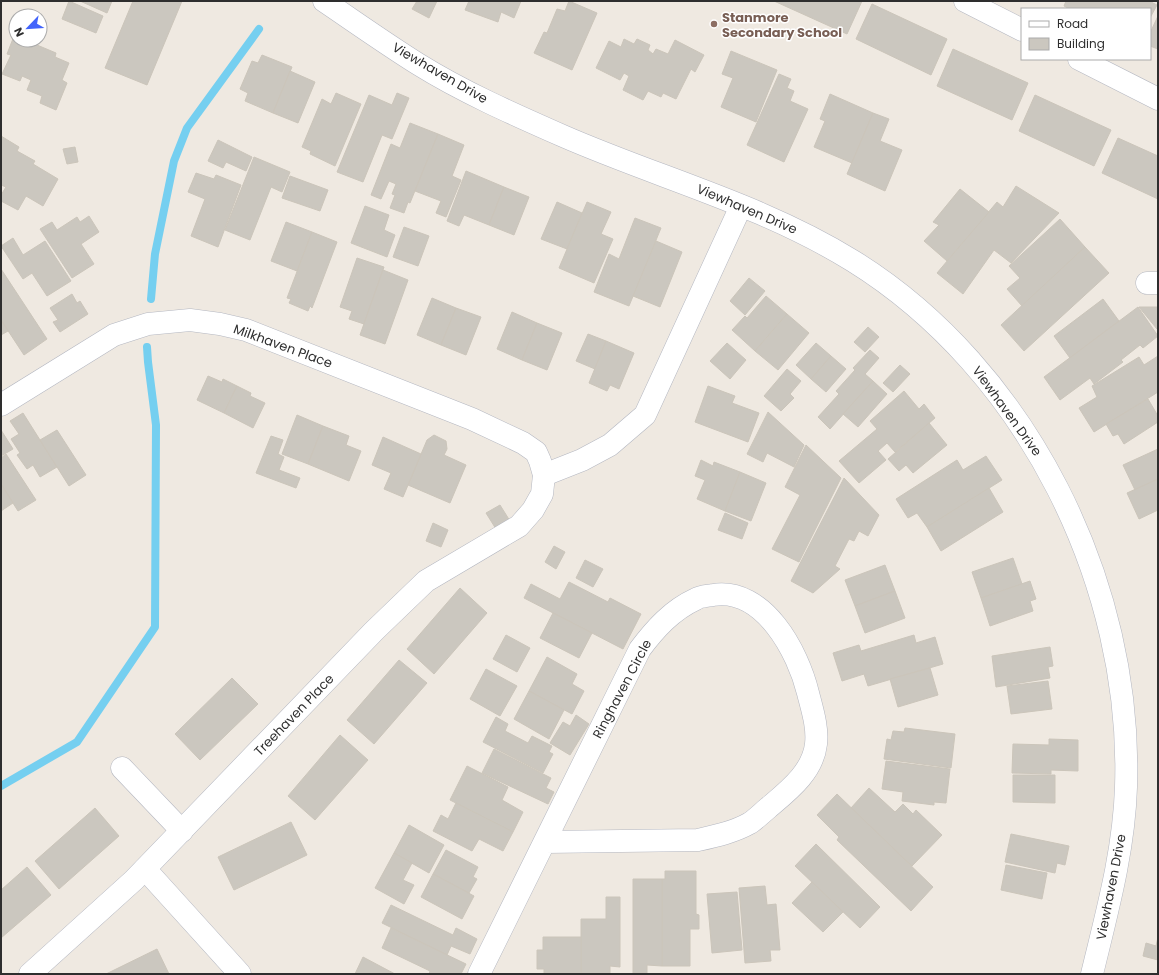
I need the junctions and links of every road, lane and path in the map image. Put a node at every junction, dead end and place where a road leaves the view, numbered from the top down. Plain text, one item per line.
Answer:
1 (324, 1) edge
2 (965, 1) edge
3 (1021, 29) edge
4 (1081, 60) edge
5 (1158, 98) edge
6 (742, 206) junction
7 (1, 405) edge
8 (542, 468) junction
9 (122, 768) dead end
10 (182, 831) junction
11 (545, 842) junction
12 (145, 869) junction
13 (30, 974) edge
14 (240, 974) edge
15 (479, 974) edge
16 (1092, 974) edge

1 - 6 street, Viewhaven Drive
2 - 3 street
4 - 5 street
6 - 8 street
6 - 16 street, Viewhaven Drive
7 - 8 street, Milkhaven Place
8 - 10 street, Treehaven Place
9 - 10 street
10 - 12 street, Treehaven Place
11 - 11 street, Ringhaven Circle
11 - 15 street, Ringhaven Circle
12 - 13 street, Treehaven Place
12 - 14 street

